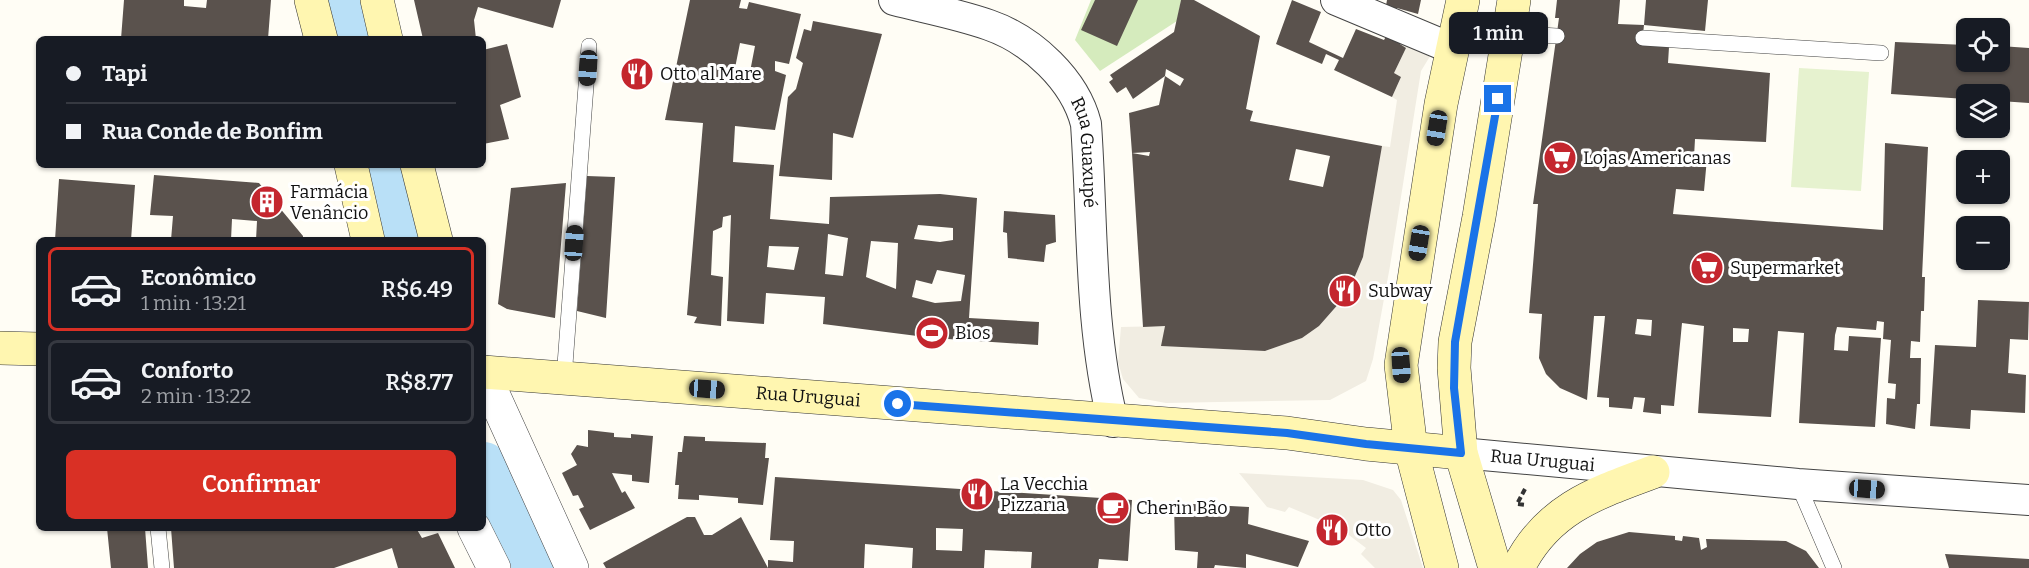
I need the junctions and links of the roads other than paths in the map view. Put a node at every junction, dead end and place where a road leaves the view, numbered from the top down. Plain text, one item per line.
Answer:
1 (311, 0) edge
2 (377, 0) edge
3 (894, 0) edge
4 (1336, 0) edge
5 (1463, 0) edge
6 (1514, 0) edge
7 (1509, 33) junction
8 (320, 36) edge
9 (385, 36) edge
10 (1557, 36) dead end
11 (1642, 38) dead end
12 (589, 46) dead end
13 (1453, 49) junction
14 (1881, 53) dead end
15 (352, 168) edge
16 (418, 168) edge
17 (367, 237) edge
18 (435, 237) edge
19 (0, 348) edge
20 (36, 349) edge
21 (486, 372) edge
22 (564, 378) junction
23 (486, 379) edge
24 (1113, 422) junction
25 (1411, 449) junction
26 (1461, 453) junction
27 (1653, 472) junction
28 (1798, 484) junction
29 (2029, 500) edge
30 (158, 531) edge
31 (476, 531) edge
32 (162, 568) edge
33 (494, 568) edge
34 (572, 568) edge
35 (1442, 568) edge
36 (1495, 568) edge
37 (1518, 568) edge
38 (1834, 568) edge

1 - 8 main road
2 - 9 main road
3 - 24 street, Rua Guaxupé
4 - 13 street
5 - 13 main road
6 - 7 main road
7 - 10 lane
7 - 26 main road
11 - 14 lane
12 - 22 lane
13 - 25 main road
15 - 17 main road
16 - 18 main road
19 - 20 main road
21 - 22 main road, Rua Uruguai
22 - 24 main road, Rua Uruguai
23 - 34 street
24 - 25 main road, Rua Uruguai
25 - 26 main road, Rua Uruguai
25 - 35 main road
26 - 27 street, Rua Uruguai
26 - 36 main road
27 - 28 street, Rua Uruguai
27 - 37 main road
28 - 29 street, Rua Uruguai
28 - 38 lane
30 - 32 lane
31 - 33 street

